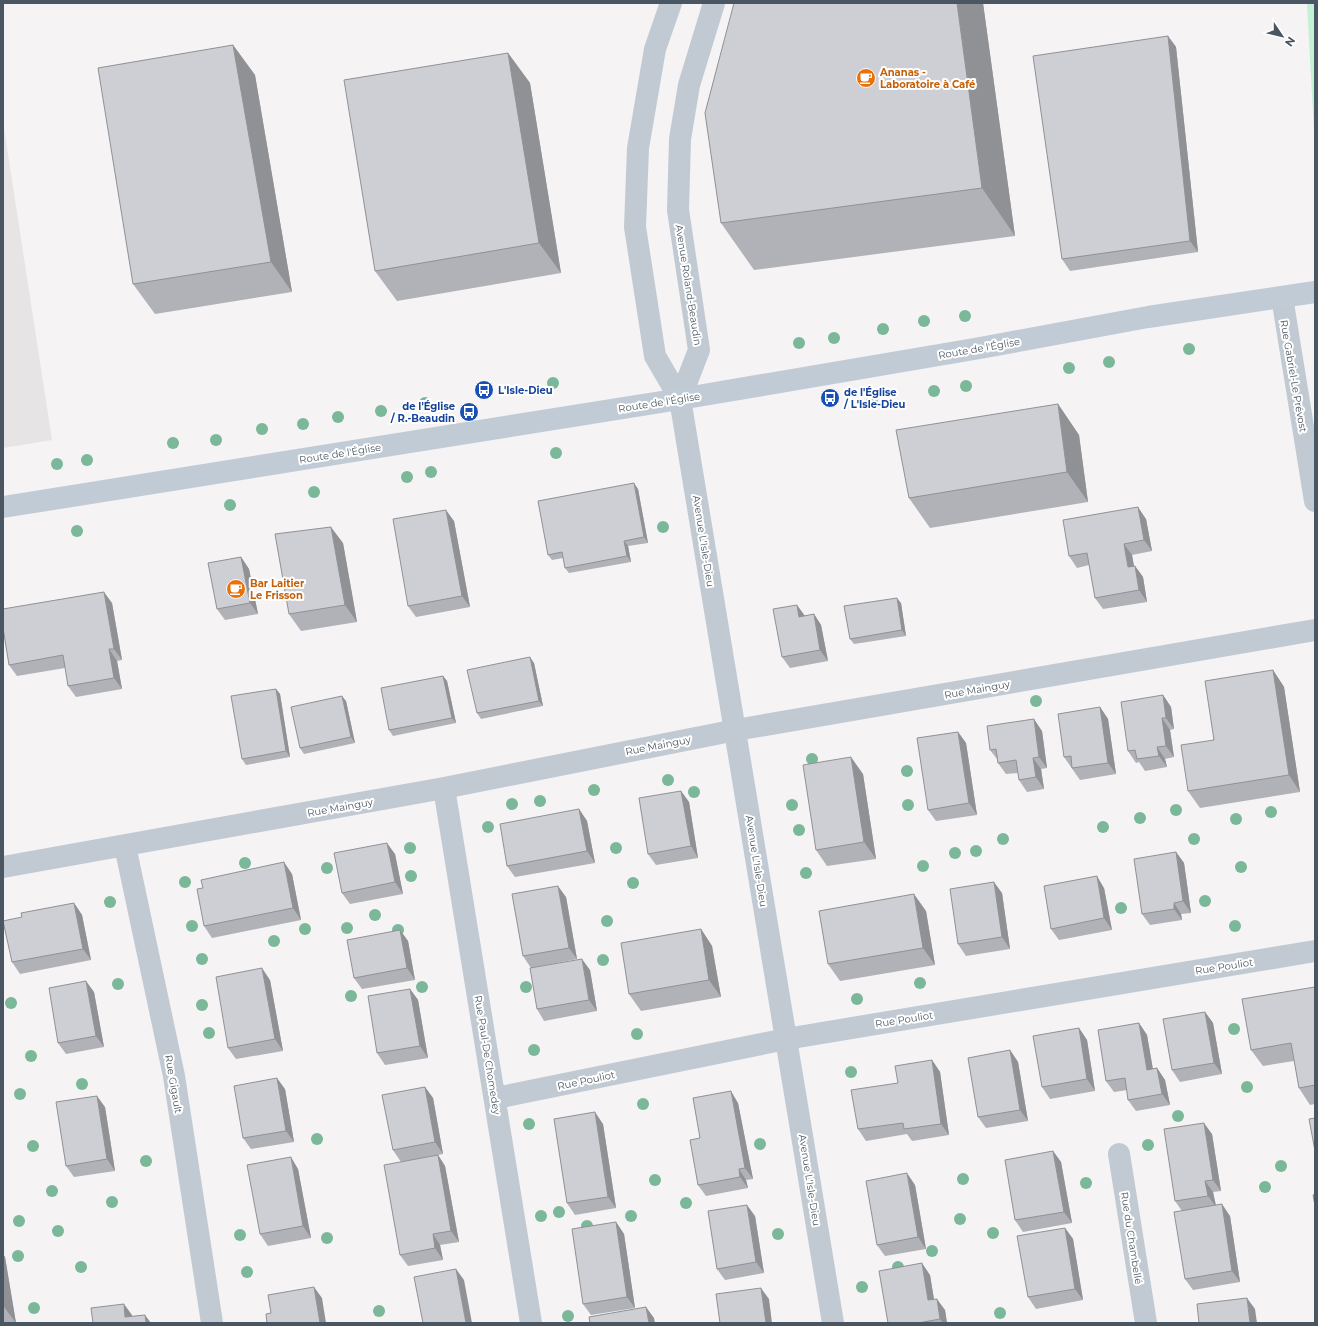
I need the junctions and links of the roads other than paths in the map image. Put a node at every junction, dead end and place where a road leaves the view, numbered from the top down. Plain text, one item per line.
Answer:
1 (671, 3) edge
2 (714, 3) edge
3 (1315, 292) edge
4 (1282, 297) junction
5 (680, 399) junction
6 (1315, 502) edge
7 (3, 507) edge
8 (1315, 630) edge
9 (736, 730) junction
10 (444, 788) junction
11 (125, 846) junction
12 (3, 867) edge
13 (1315, 951) edge
14 (786, 1038) junction
15 (496, 1098) junction
16 (1119, 1154) dead end
17 (212, 1323) edge
18 (531, 1323) edge
19 (833, 1323) edge
20 (1146, 1323) edge

1 - 5 street
2 - 5 street, Avenue Roland-Beaudin
3 - 4 main road, Route de l'Église
4 - 5 main road, Route de l'Église
4 - 6 street, Rue Gabriel-Le Prévost
5 - 7 main road, Route de l'Église
5 - 9 street, Avenue L'Isle-Dieu
8 - 9 street, Rue Mainguy
9 - 10 street, Rue Mainguy
9 - 14 street, Avenue L'Isle-Dieu
10 - 11 street, Rue Mainguy
10 - 15 street, Rue Paul-De Chomedey
11 - 12 street, Rue Mainguy
11 - 17 street, Rue Gigault
13 - 14 street, Rue Pouliot
14 - 15 street, Rue Pouliot
14 - 19 street, Avenue L'Isle-Dieu
15 - 18 street, Rue Paul-De Chomedey
16 - 20 street, Rue du Chambellé

